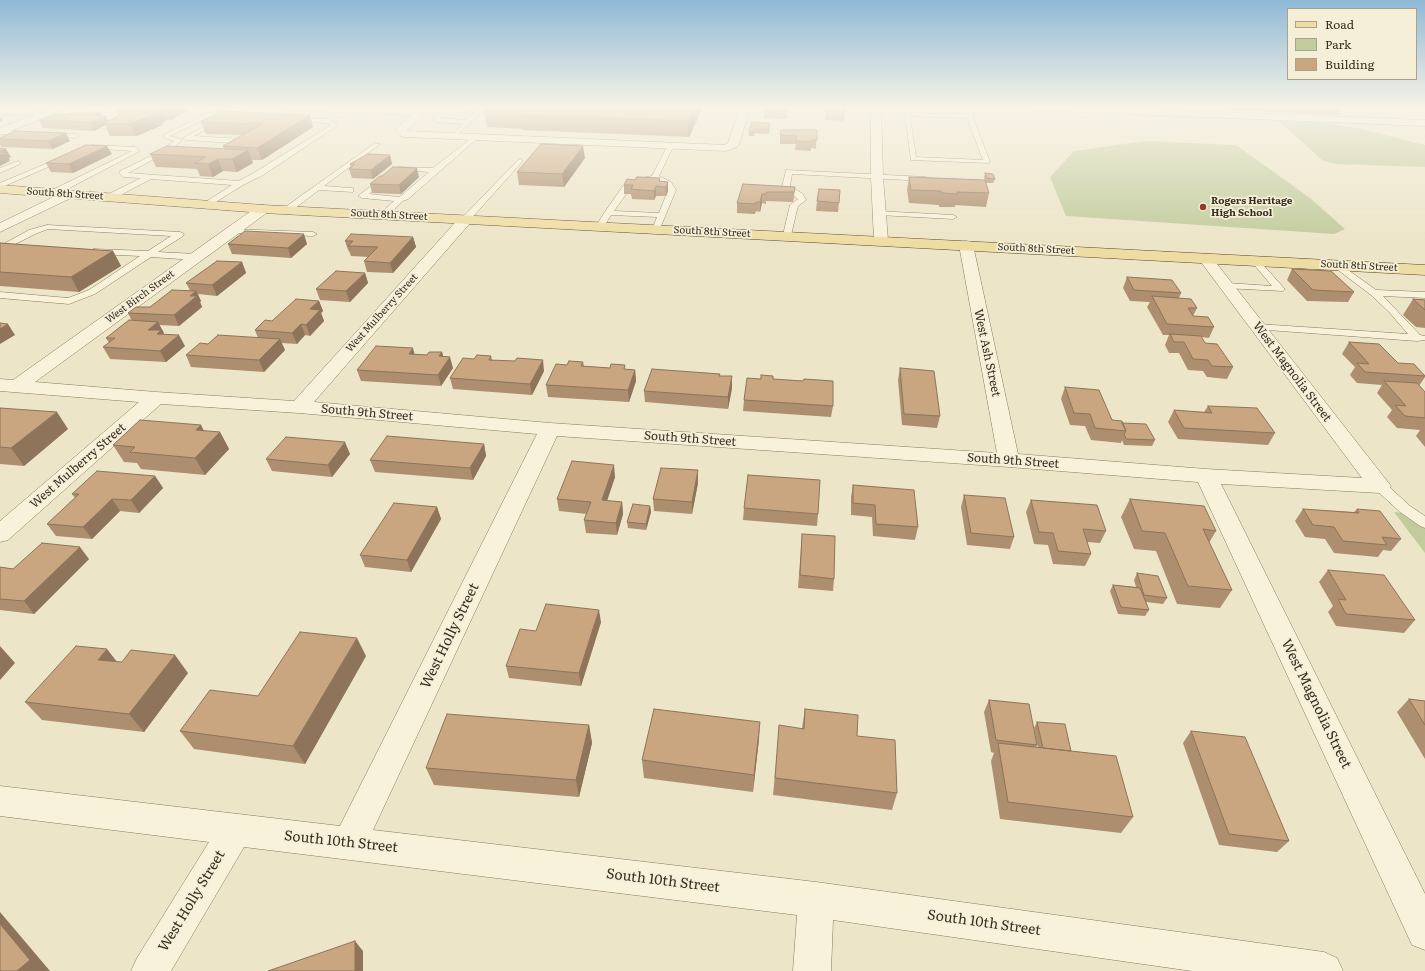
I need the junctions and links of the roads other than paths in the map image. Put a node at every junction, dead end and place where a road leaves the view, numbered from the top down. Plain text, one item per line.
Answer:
1 (134, 152) edge
2 (163, 152) edge
3 (293, 152) edge
4 (365, 152) edge
5 (457, 152) edge
6 (667, 152) edge
7 (877, 152) edge
8 (912, 152) edge
9 (983, 152) edge
10 (70, 156) edge
11 (358, 157) junction
12 (373, 158) edge
13 (520, 161) dead end
14 (18, 163) dead end
15 (435, 170) junction
16 (0, 171) edge
17 (149, 177) junction
18 (655, 177) junction
19 (877, 177) junction
20 (934, 180) edge
21 (240, 183) junction
22 (0, 186) edge
23 (317, 188) junction
24 (0, 189) edge
25 (350, 190) dead end
26 (53, 193) junction
27 (68, 194) junction
28 (110, 197) junction
29 (400, 199) junction
30 (204, 205) junction
31 (263, 209) junction
32 (287, 210) junction
33 (608, 212) junction
34 (879, 213) junction
35 (383, 215) junction
36 (662, 215) junction
37 (953, 217) dead end
38 (466, 219) junction
39 (600, 226) junction
40 (0, 228) edge
41 (656, 229) junction
42 (232, 231) junction
43 (314, 234) dead end
44 (786, 236) junction
45 (881, 240) junction
46 (966, 245) junction
47 (2, 247) edge
48 (21, 247) edge
49 (89, 251) edge
50 (150, 254) junction
51 (196, 257) junction
52 (1205, 258) junction
53 (1254, 260) junction
54 (1337, 265) junction
55 (1425, 270) edge
56 (1227, 286) junction
57 (1374, 293) junction
58 (0, 295) edge
59 (1425, 296) edge
60 (1258, 327) junction
61 (1421, 338) edge
62 (9, 385) edge
63 (156, 398) junction
64 (299, 407) junction
65 (550, 429) junction
66 (1009, 460) junction
67 (1206, 476) junction
68 (1380, 486) junction
69 (1425, 523) edge
70 (0, 534) edge
71 (0, 801) edge
72 (235, 830) junction
73 (350, 842) junction
74 (816, 900) junction
75 (1425, 932) edge
76 (150, 971) edge
77 (812, 971) edge
78 (1324, 971) edge

1 - 26 lane
2 - 17 lane
3 - 21 lane
4 - 11 lane
5 - 15 lane
6 - 18 lane
7 - 19 street
8 - 9 lane
10 - 22 lane
11 - 12 lane
11 - 23 lane
13 - 38 lane
14 - 16 lane
15 - 29 lane
15 - 29 lane
17 - 21 lane
17 - 28 lane
18 - 33 lane
18 - 36 lane
19 - 20 lane
19 - 34 street
19 - 44 lane
21 - 30 lane
23 - 25 lane
23 - 32 lane
24 - 26 main road, South 8th Street
26 - 27 main road, South 8th Street
27 - 28 main road, South 8th Street
27 - 40 street
28 - 30 main road, South 8th Street
29 - 35 lane
30 - 31 main road, South 8th Street
31 - 32 main road, South 8th Street
31 - 42 street, West Birch Street
32 - 35 main road, South 8th Street
33 - 36 lane
33 - 39 lane
34 - 37 lane
34 - 45 street
35 - 38 main road, South 8th Street
36 - 41 lane
38 - 39 main road, South 8th Street
38 - 64 street, West Mulberry Street
39 - 41 main road, South 8th Street
41 - 44 main road, South 8th Street
42 - 43 lane
42 - 51 street, West Birch Street
44 - 45 main road, South 8th Street
45 - 46 main road, South 8th Street
46 - 52 main road, South 8th Street
46 - 66 street, West Ash Street
47 - 48 lane
47 - 50 lane
49 - 50 lane
50 - 51 lane
50 - 58 lane
51 - 62 street, West Birch Street
52 - 53 main road, South 8th Street
52 - 56 street, West Magnolia Street
53 - 54 main road, South 8th Street
53 - 56 lane
54 - 55 main road, South 8th Street
54 - 57 lane
56 - 60 street, West Magnolia Street
57 - 59 lane
57 - 61 lane
60 - 61 lane
60 - 68 street, West Magnolia Street
62 - 63 street, South 9th Street
63 - 64 street, South 9th Street
63 - 70 street, West Mulberry Street
64 - 65 street, South 9th Street
65 - 66 street, South 9th Street
65 - 73 street, West Holly Street
66 - 67 street, South 9th Street
67 - 68 street, South 9th Street
67 - 75 street, West Magnolia Street
68 - 69 lane
71 - 72 street, South 10th Street
72 - 73 street, South 10th Street
72 - 76 street, West Holly Street
73 - 74 street, South 10th Street
74 - 77 street
74 - 78 street, South 10th Street

